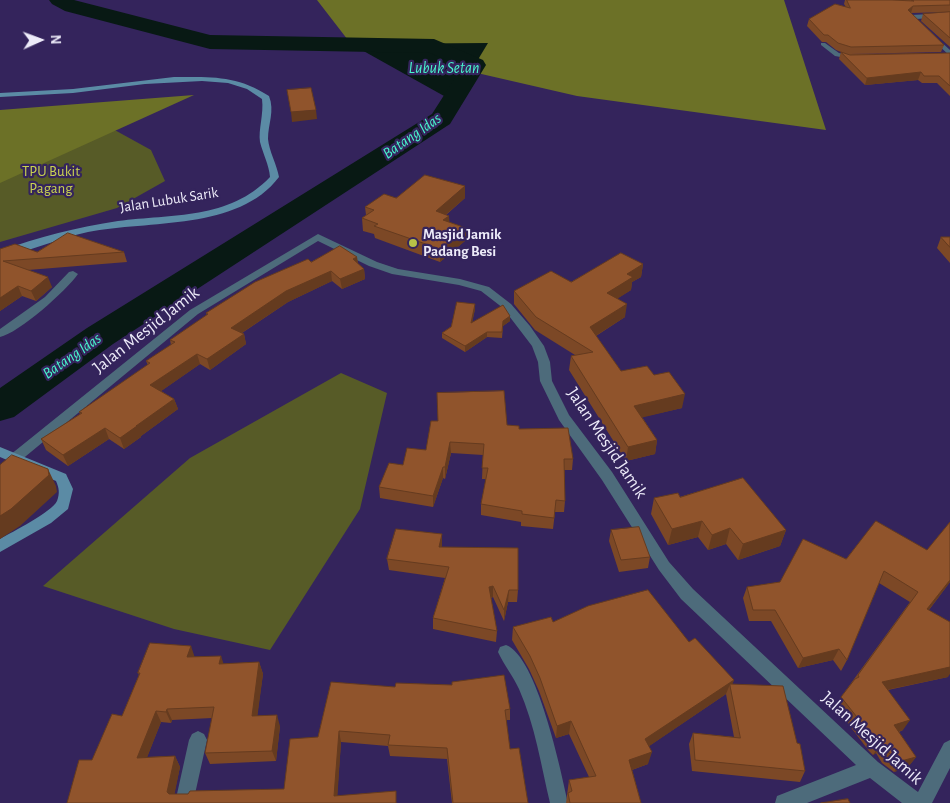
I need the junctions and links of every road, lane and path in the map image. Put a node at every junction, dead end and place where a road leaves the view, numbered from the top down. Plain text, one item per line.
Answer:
1 (950, 15) edge
2 (823, 44) edge
3 (950, 55) edge
4 (941, 56) edge
5 (867, 58) edge
6 (0, 95) edge
7 (0, 255) edge
8 (73, 274) dead end
9 (0, 334) edge
10 (8, 455) edge
11 (0, 546) edge
12 (506, 652) dead end
13 (198, 740) dead end
14 (950, 749) edge
15 (872, 768) junction
16 (184, 803) edge
17 (559, 803) edge
18 (784, 803) edge
19 (917, 803) edge
20 (922, 803) edge

1 - 3 street
2 - 5 street
3 - 4 street
6 - 7 street, Jalan Lubuk Sarik
8 - 9 street
10 - 11 street
10 - 15 street, Jalan Mesjid Jamik
12 - 17 street
13 - 16 street
14 - 20 street
15 - 18 street
15 - 19 street, Jalan Mesjid Jamik

